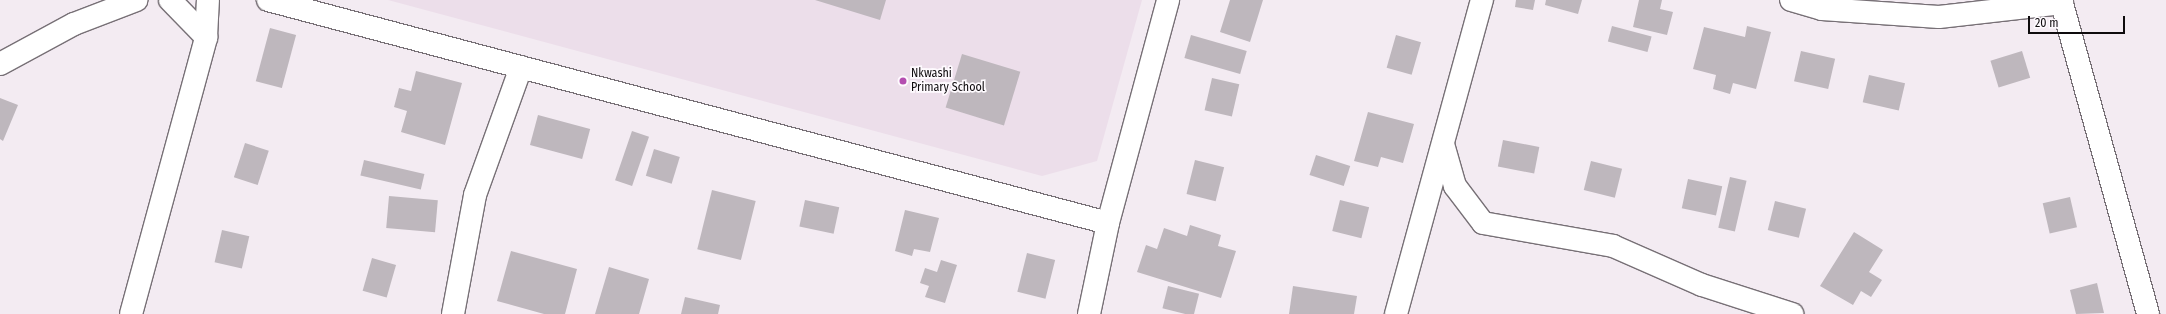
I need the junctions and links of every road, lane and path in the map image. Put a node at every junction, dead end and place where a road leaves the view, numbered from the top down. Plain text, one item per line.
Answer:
1 (137, 0) edge
2 (170, 0) edge
3 (208, 0) edge
4 (268, 0) edge
5 (1168, 0) edge
6 (1482, 0) edge
7 (1792, 0) edge
8 (2061, 2) edge
9 (206, 37) junction
10 (0, 64) edge
11 (520, 67) junction
12 (1443, 144) junction
13 (1108, 223) junction
14 (131, 314) edge
15 (453, 314) edge
16 (1089, 314) edge
17 (1396, 314) edge
18 (1792, 314) edge
19 (2148, 314) edge

1 - 10 street
2 - 9 street
3 - 9 street
4 - 11 street
5 - 13 street
6 - 12 street
7 - 8 street
8 - 19 street
9 - 14 street
11 - 13 street
11 - 15 street
12 - 17 street
12 - 18 street
13 - 16 street

